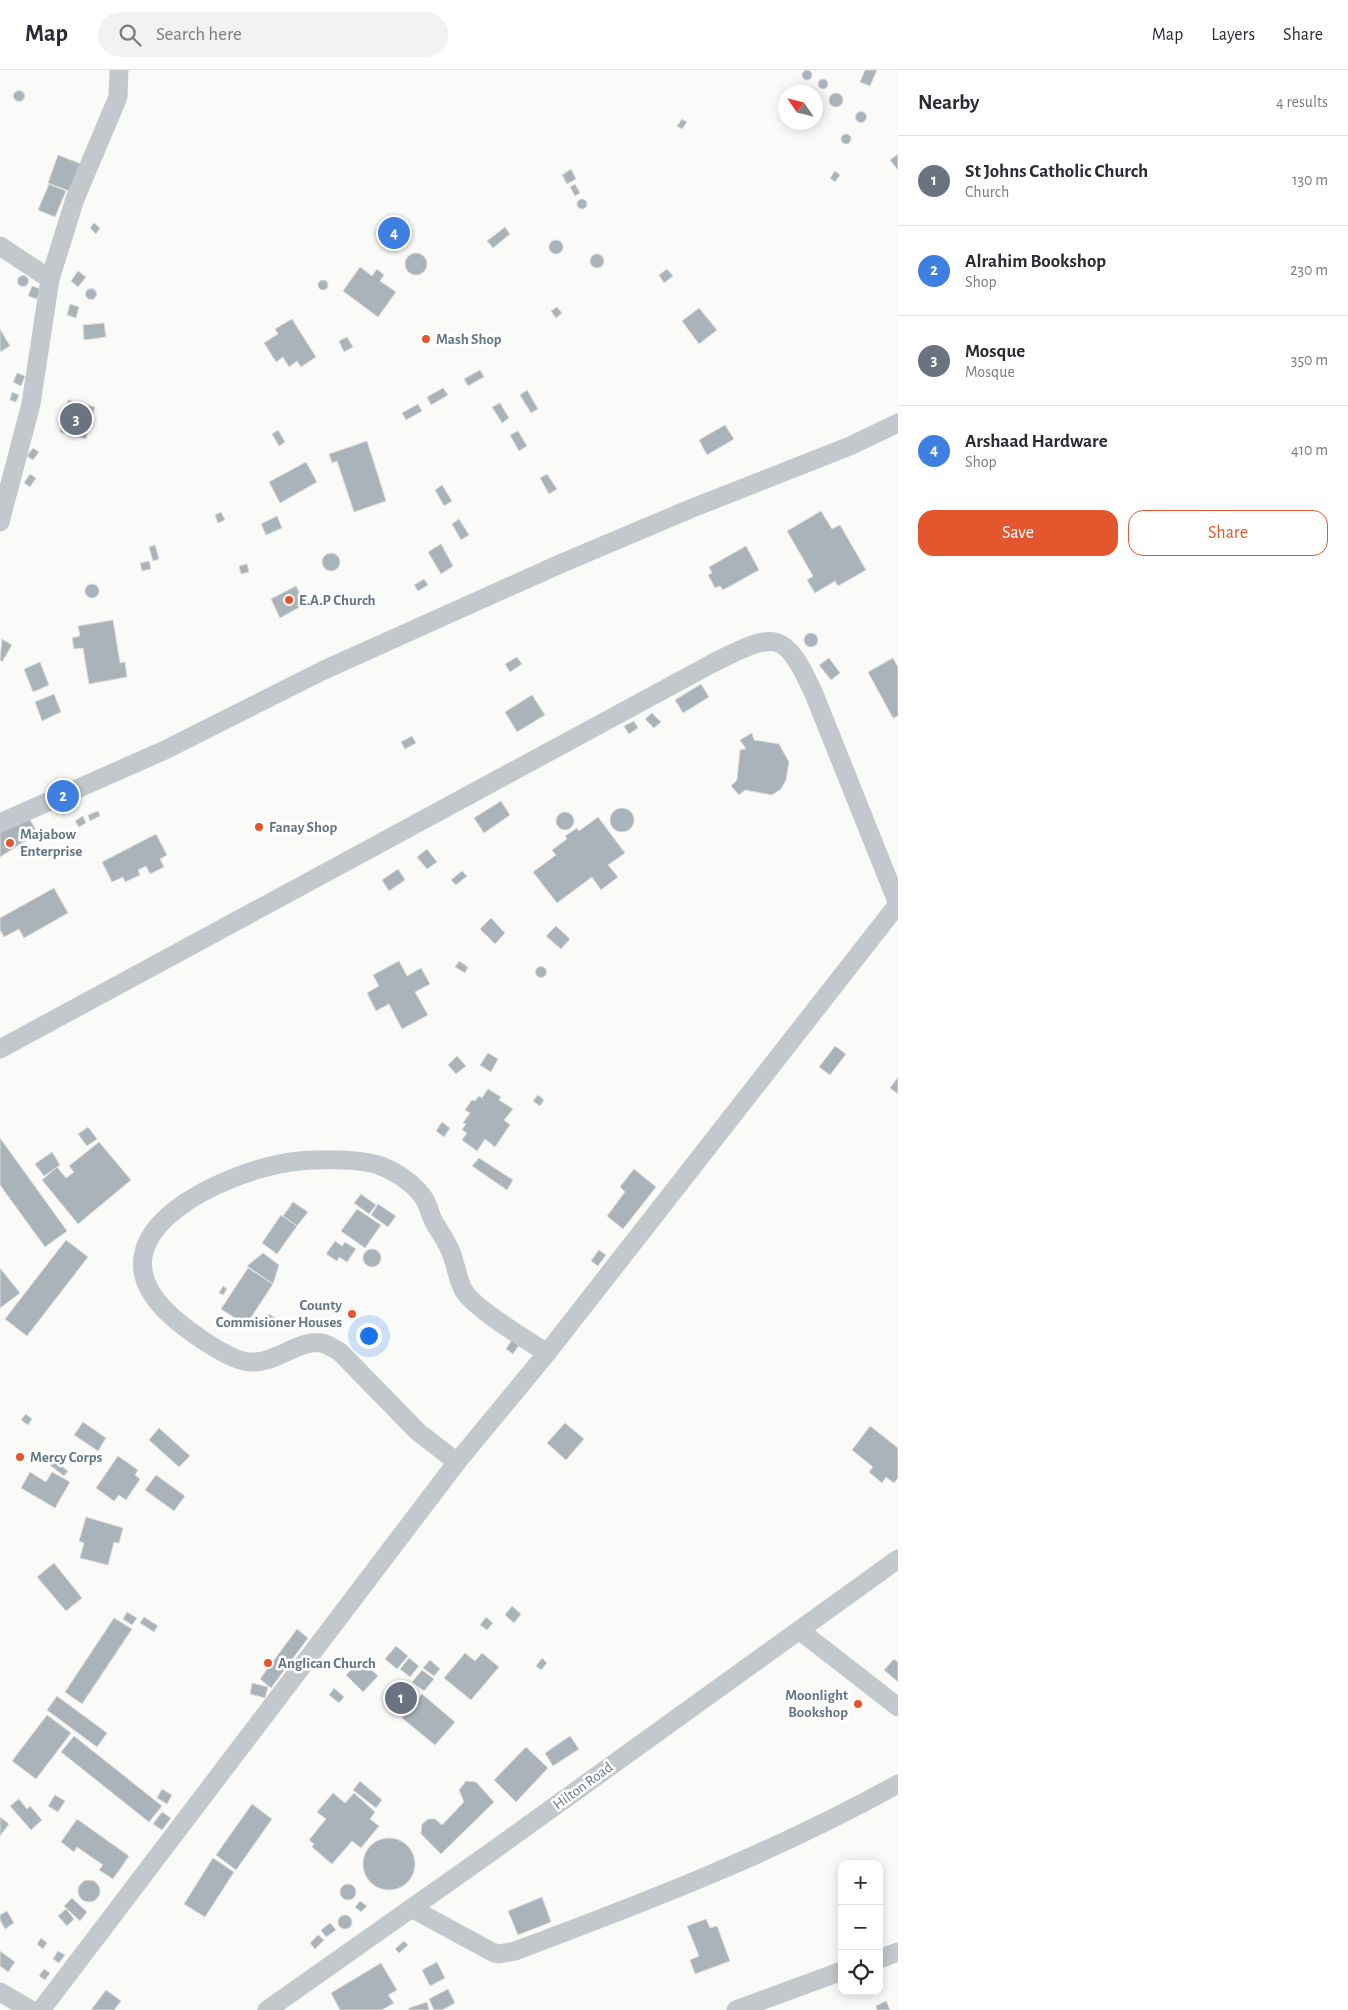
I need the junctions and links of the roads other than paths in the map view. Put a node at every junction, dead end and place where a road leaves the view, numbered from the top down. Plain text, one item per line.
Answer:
1 (119, 70) edge
2 (0, 246) edge
3 (50, 279) junction
4 (898, 423) edge
5 (1, 516) edge
6 (0, 824) edge
7 (898, 904) edge
8 (0, 1049) edge
9 (547, 1353) junction
10 (457, 1462) junction
11 (898, 1559) edge
12 (799, 1630) junction
13 (898, 1708) edge
14 (898, 1784) edge
15 (411, 1908) junction
16 (898, 1952) edge
17 (883, 1958) edge
18 (838, 1972) edge
19 (0, 1992) edge
20 (31, 2010) edge
21 (41, 2010) edge
22 (267, 2010) edge
23 (736, 2010) edge

1 - 3 street
2 - 3 street
3 - 5 street
4 - 6 street
7 - 8 street
7 - 9 street
9 - 10 street
9 - 10 street
10 - 21 street
11 - 12 street, Hilton Road
12 - 13 street
12 - 15 street, Hilton Road
14 - 15 street
15 - 22 street, Hilton Road
16 - 17 street
18 - 23 street
19 - 20 street

